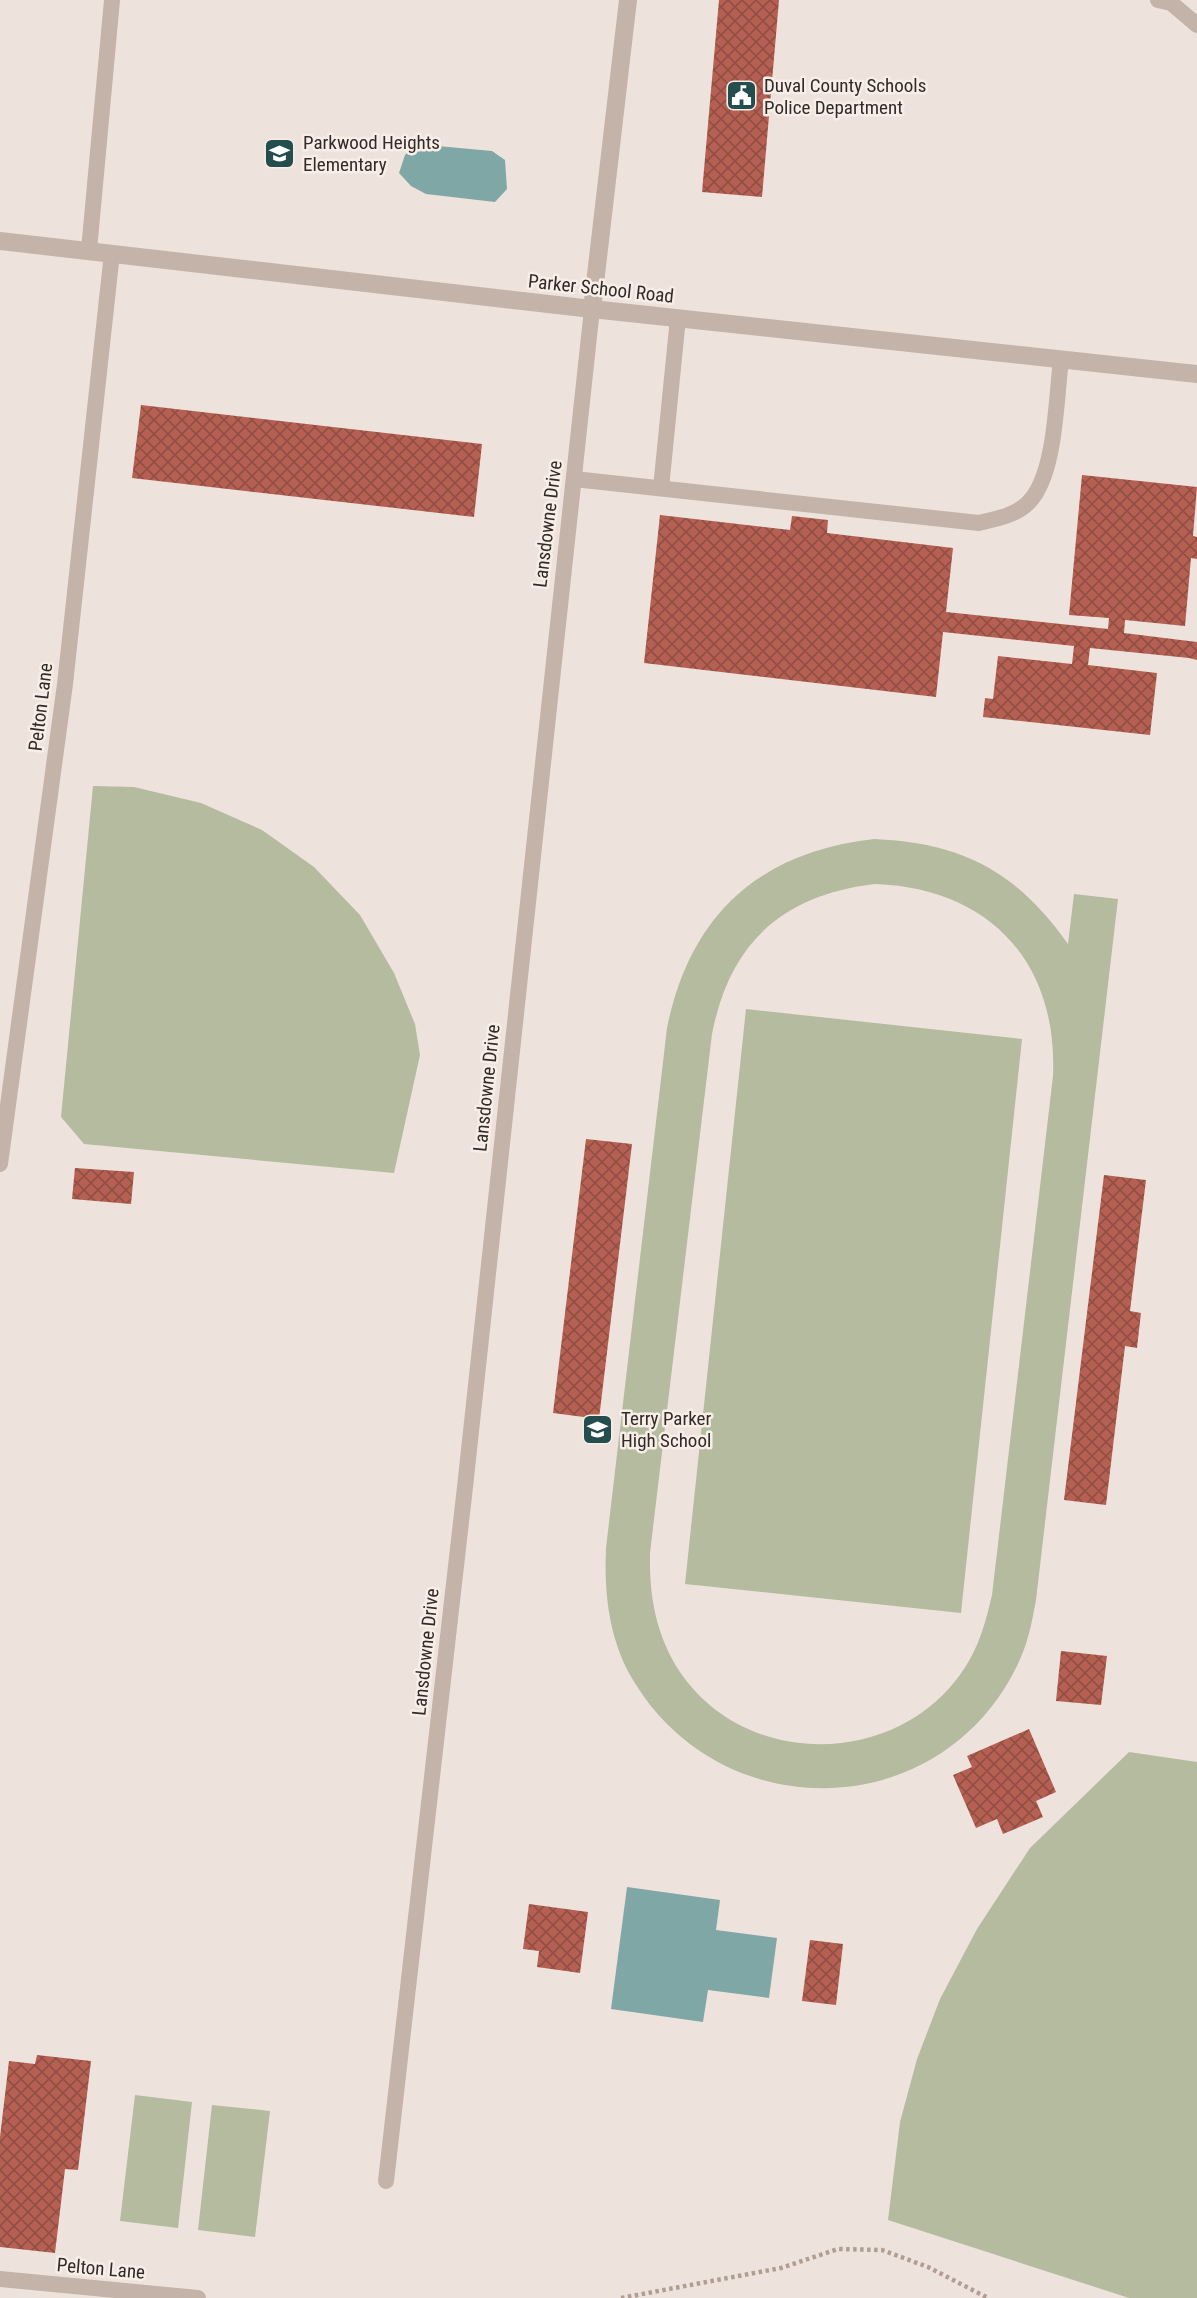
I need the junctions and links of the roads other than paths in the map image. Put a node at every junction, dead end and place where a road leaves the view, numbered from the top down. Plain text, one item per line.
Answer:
1 (112, 0) edge
2 (628, 0) edge
3 (1167, 1) edge
4 (1197, 25) edge
5 (0, 241) edge
6 (89, 250) junction
7 (112, 253) junction
8 (592, 309) junction
9 (678, 318) junction
10 (1061, 360) junction
11 (1197, 374) edge
12 (574, 479) junction
13 (661, 488) junction
14 (0, 1164) edge
15 (386, 2181) dead end
16 (0, 2279) edge
17 (198, 2298) edge

1 - 6 lane
2 - 8 street, Lansdowne Drive
3 - 4 lane
5 - 6 street, Parker School Road
6 - 7 street, Parker School Road
7 - 8 street, Parker School Road
7 - 14 lane, Pelton Lane
8 - 9 street, Parker School Road
8 - 12 lane, Lansdowne Drive
9 - 10 street, Parker School Road
9 - 13 lane
10 - 11 street, Parker School Road
10 - 13 lane
12 - 13 lane
12 - 15 lane, Lansdowne Drive
16 - 17 lane, Pelton Lane

